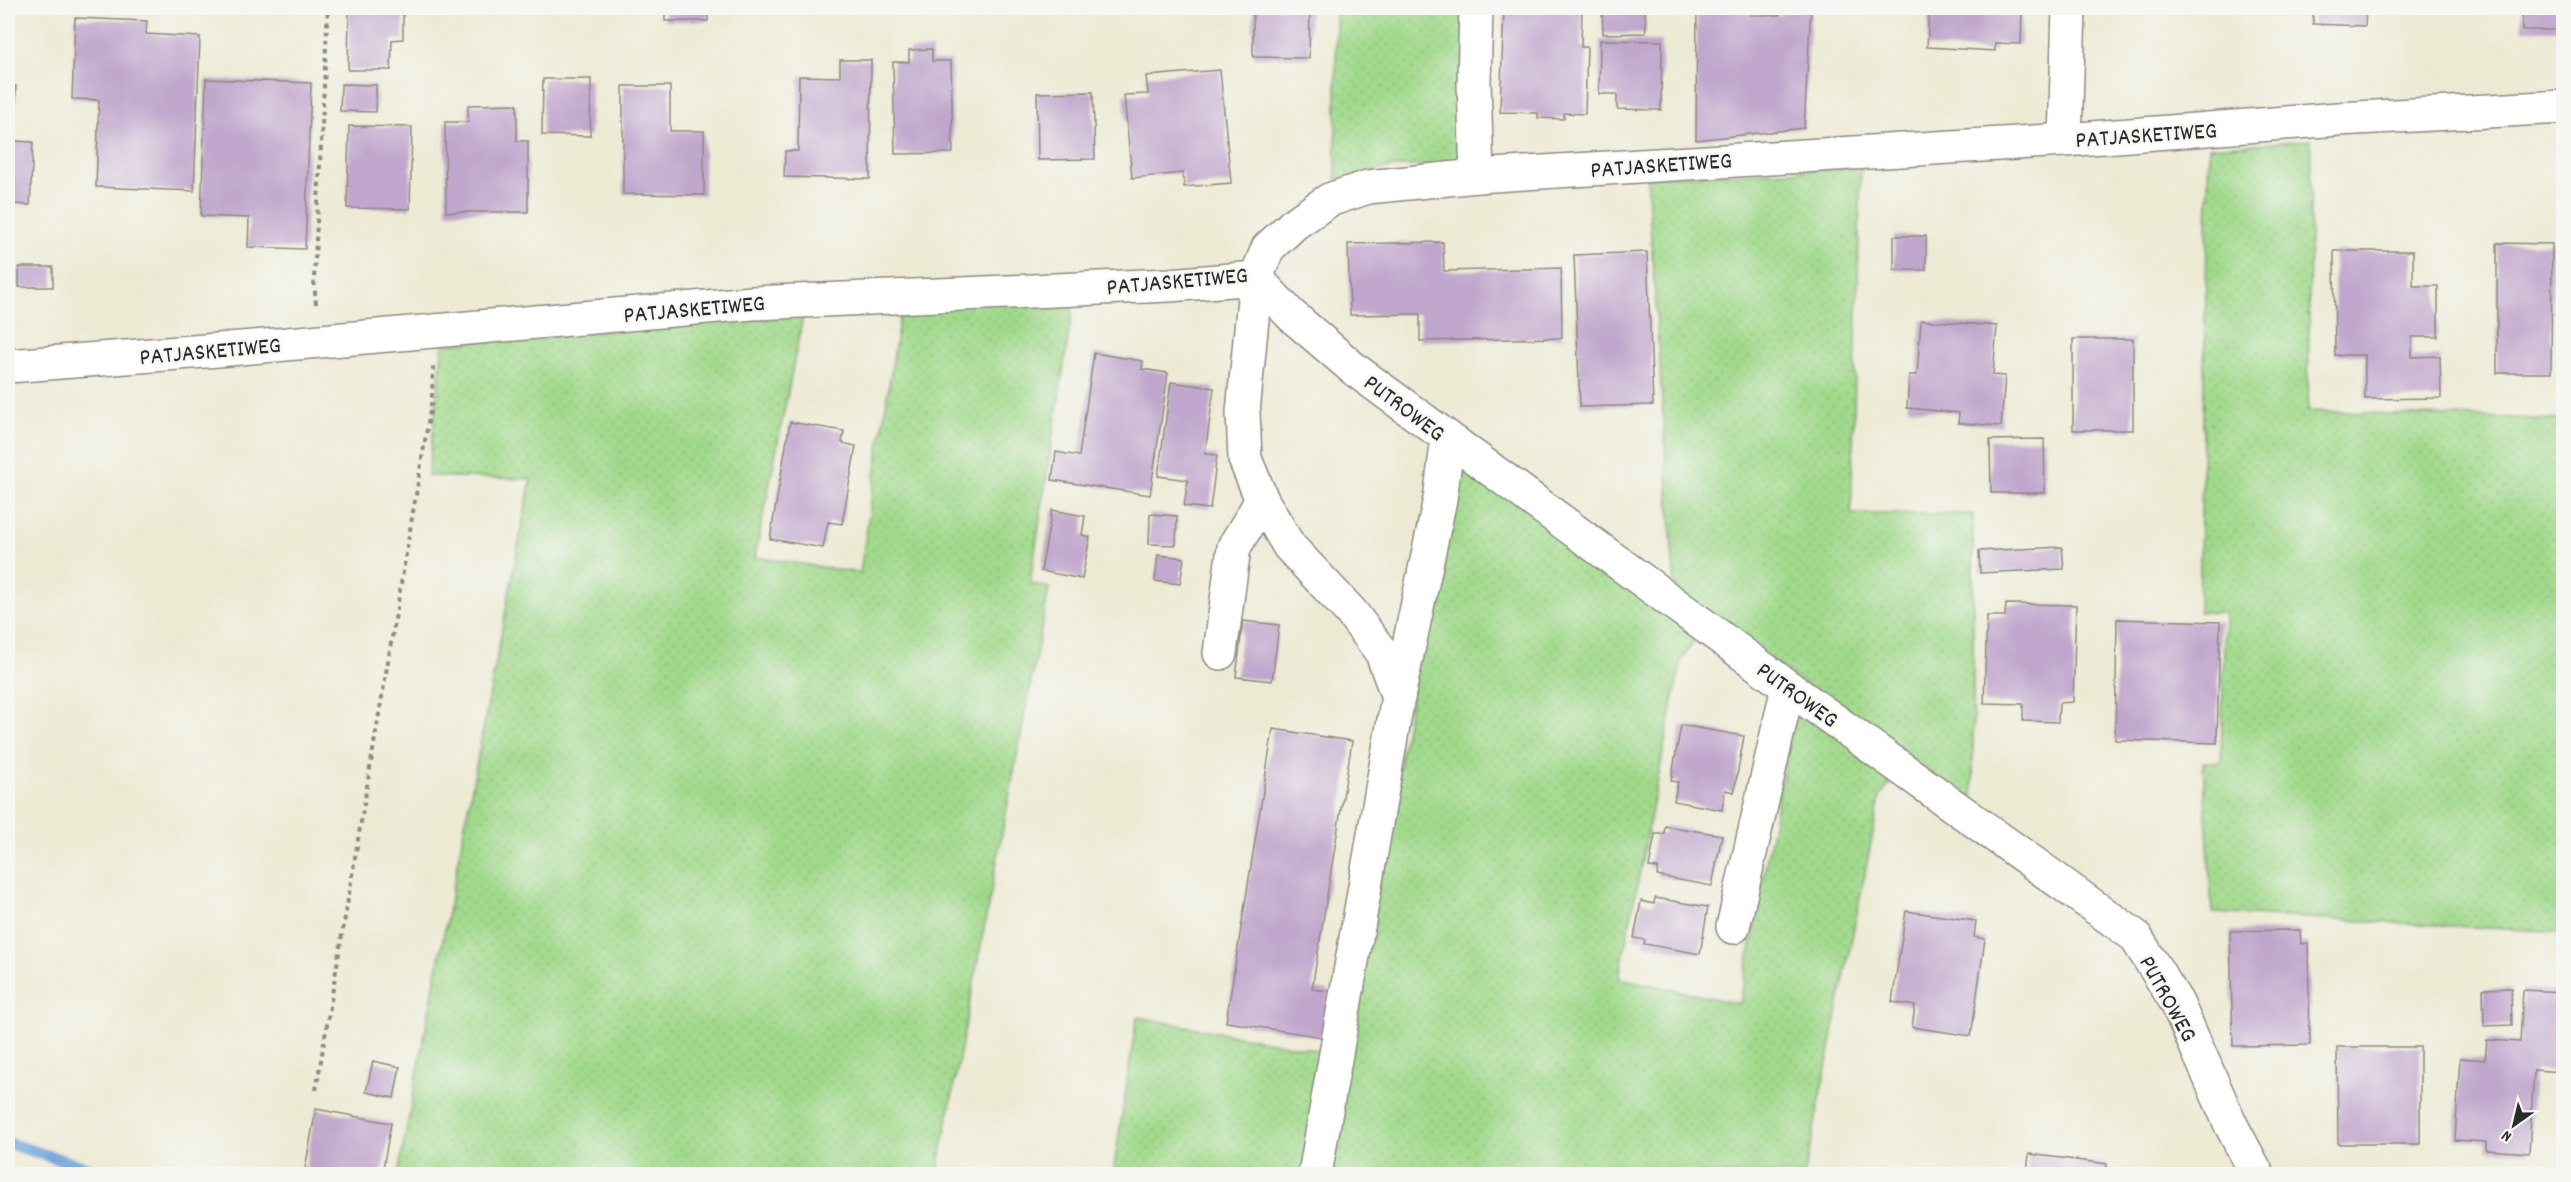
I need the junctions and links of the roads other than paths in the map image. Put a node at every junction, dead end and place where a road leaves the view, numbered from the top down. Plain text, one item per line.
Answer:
1 (1476, 8) edge
2 (2068, 8) edge
3 (2564, 107) edge
4 (2065, 140) junction
5 (1477, 176) junction
6 (1257, 278) junction
7 (8, 366) edge
8 (1448, 438) junction
9 (1262, 501) junction
10 (1220, 653) dead end
11 (1788, 687) junction
12 (1398, 698) junction
13 (1733, 927) dead end
14 (1315, 1174) edge
15 (2257, 1174) edge

1 - 5 street
2 - 4 street
3 - 4 street, PATJASKETIWEG
4 - 5 street, PATJASKETIWEG
5 - 6 street, PATJASKETIWEG
6 - 7 street, PATJASKETIWEG
6 - 8 street, PUTROWEG
6 - 9 street
8 - 11 street, PUTROWEG
8 - 12 street
9 - 10 street
9 - 12 street
11 - 13 street
11 - 15 street, PUTROWEG
12 - 14 street

